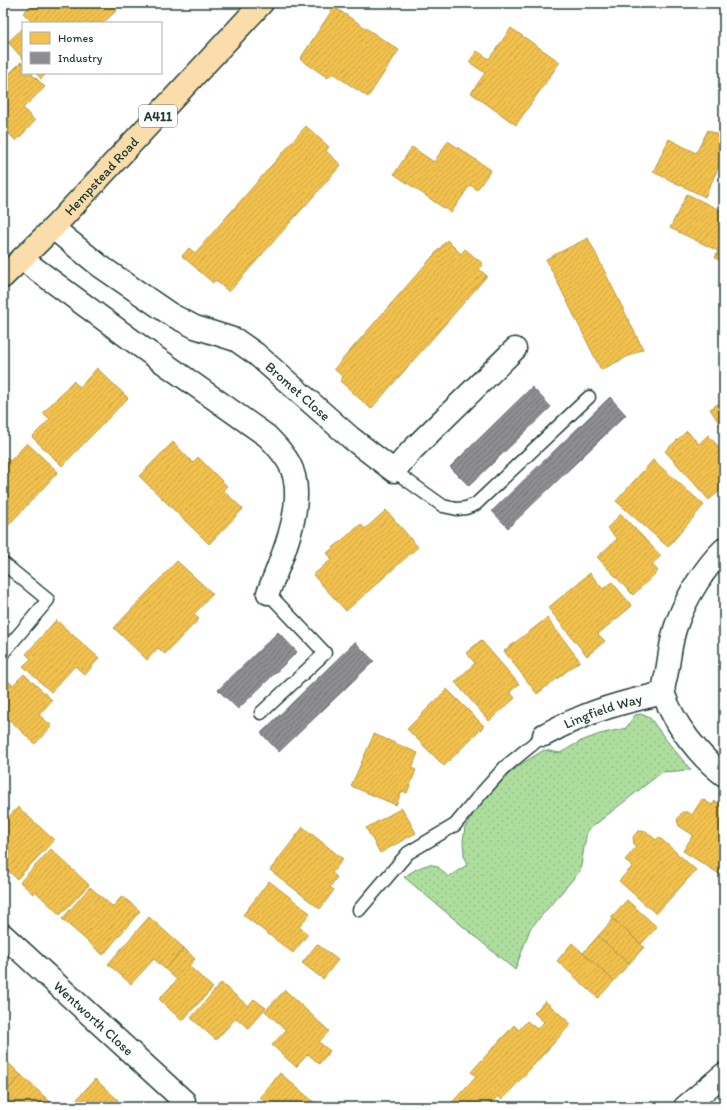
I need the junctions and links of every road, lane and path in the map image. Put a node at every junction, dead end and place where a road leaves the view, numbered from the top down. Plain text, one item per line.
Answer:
1 (262, 3) edge
2 (53, 228) junction
3 (22, 259) junction
4 (3, 277) edge
5 (515, 349) dead end
6 (589, 397) dead end
7 (394, 471) junction
8 (724, 549) edge
9 (3, 564) edge
10 (268, 592) joint
11 (3, 652) edge
12 (664, 694) junction
13 (261, 713) dead end
14 (544, 735) joint
15 (724, 775) edge
16 (359, 910) dead end
17 (3, 935) edge
18 (724, 1074) edge
19 (184, 1102) dead end
20 (685, 1107) edge

1 - 2 main road, Hempstead Road / A411
2 - 3 main road, Hempstead Road / A411
2 - 7 street, Bromet Close
3 - 4 main road, Hempstead Road / A411
3 - 10 street
5 - 7 street
6 - 7 lane
8 - 12 street
9 - 11 lane
10 - 13 lane
12 - 14 street, Lingfield Way
12 - 15 street
14 - 16 lane
17 - 19 street, Wentworth Close
18 - 20 street

